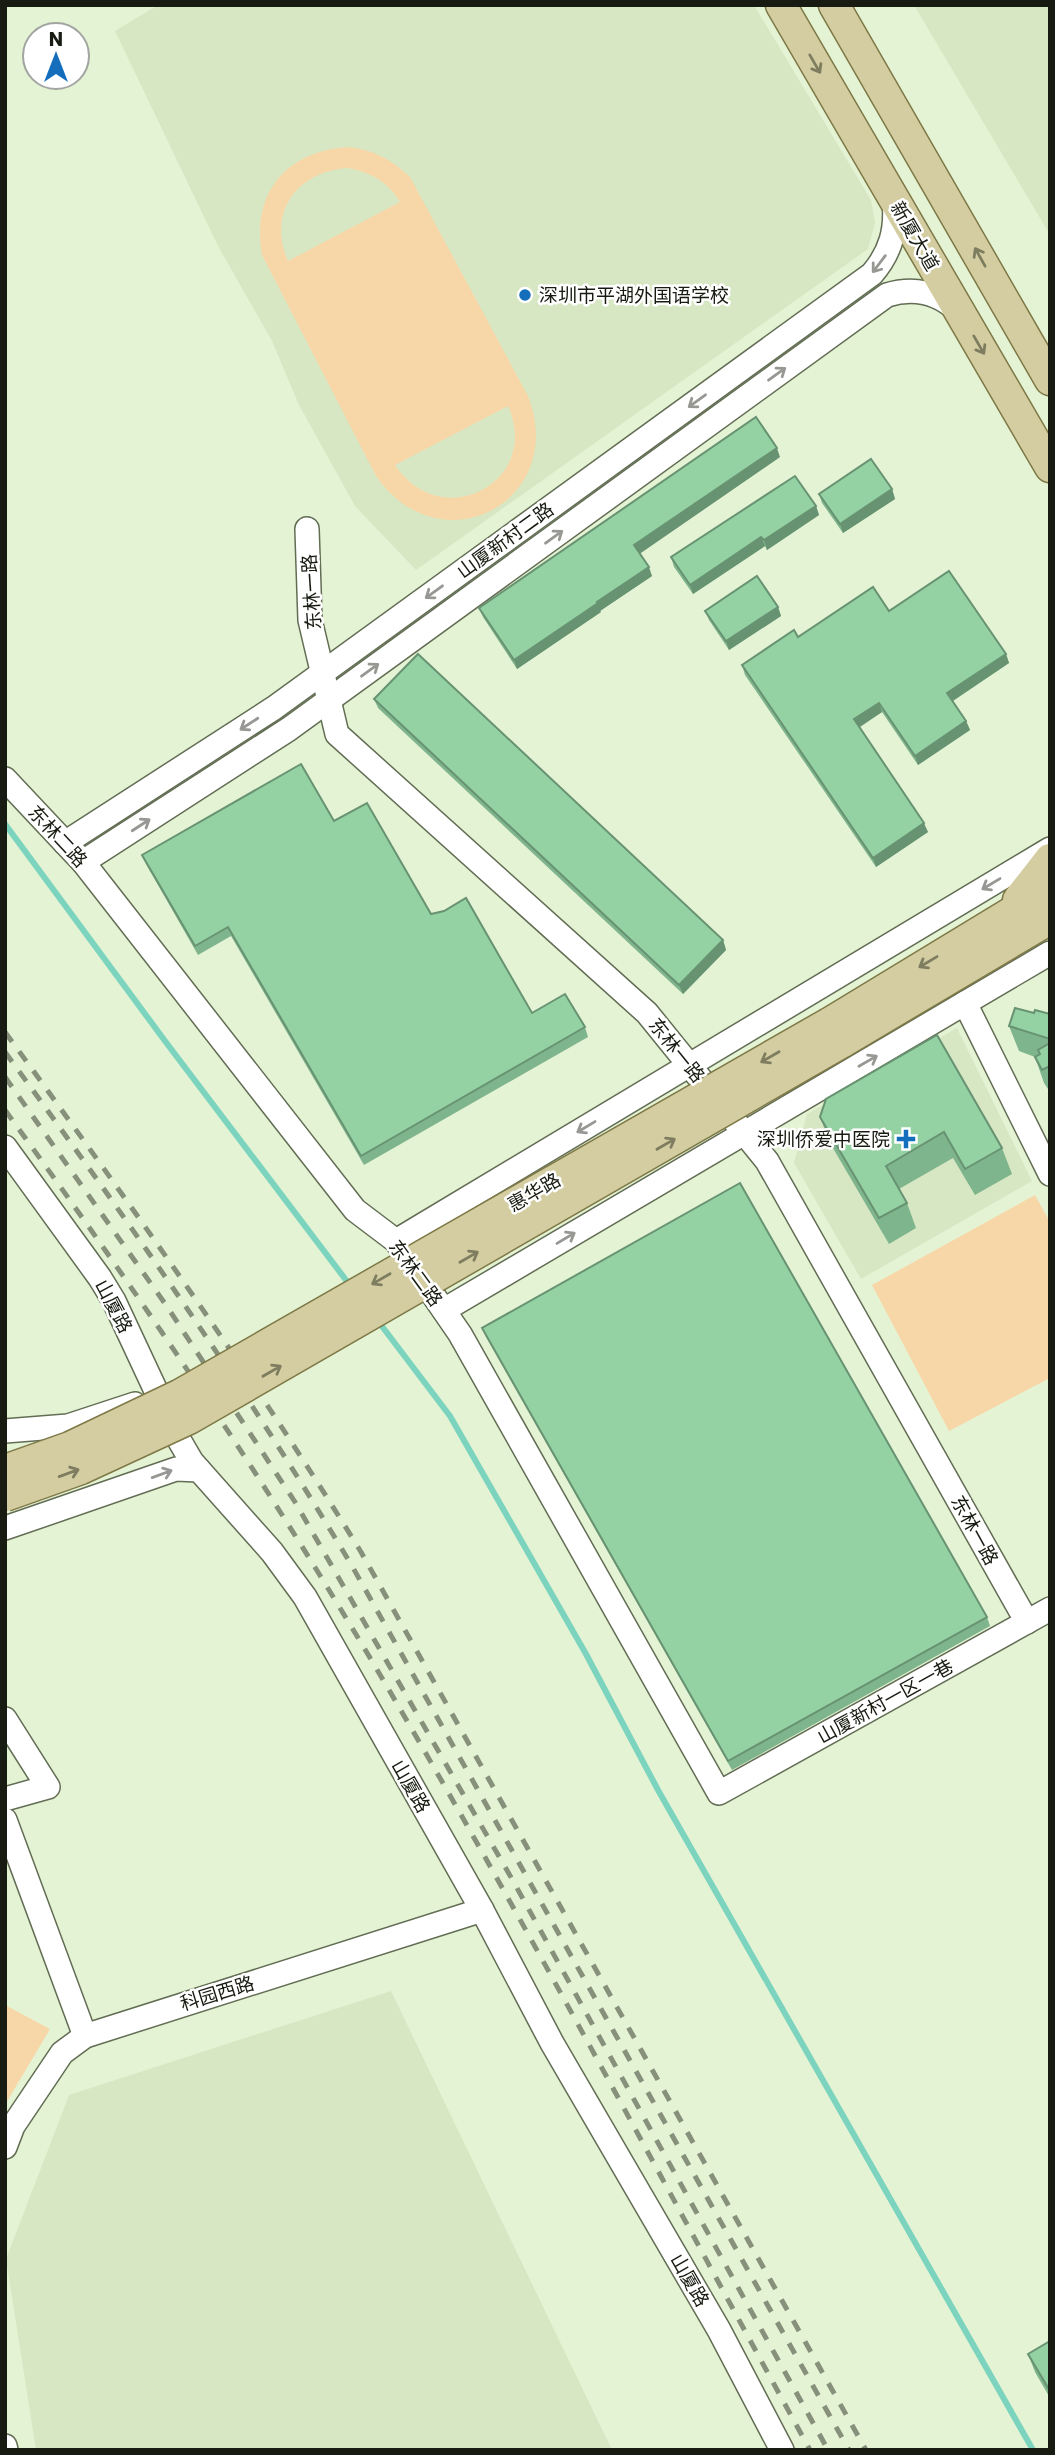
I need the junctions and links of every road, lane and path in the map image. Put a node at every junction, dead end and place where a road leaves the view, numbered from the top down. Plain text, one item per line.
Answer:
1 (780, 5) edge
2 (834, 5) edge
3 (894, 200) junction
4 (960, 313) junction
5 (1050, 380) edge
6 (1050, 467) edge
7 (307, 529) dead end
8 (323, 673) junction
9 (329, 700) junction
10 (5, 779) edge
11 (65, 843) junction
12 (1050, 849) edge
13 (1050, 859) edge
14 (83, 862) junction
15 (1050, 889) edge
16 (1050, 919) edge
17 (1012, 927) junction
18 (1050, 931) edge
19 (1050, 953) edge
20 (965, 1003) junction
21 (835, 1033) junction
22 (689, 1065) junction
23 (744, 1133) junction
24 (5, 1147) edge
25 (1050, 1174) edge
26 (396, 1241) junction
27 (444, 1310) junction
28 (159, 1398) junction
29 (5, 1431) edge
30 (5, 1470) edge
31 (199, 1470) junction
32 (5, 1496) edge
33 (5, 1528) edge
34 (1050, 1609) edge
35 (1027, 1622) junction
36 (5, 1719) edge
37 (719, 1793) joint
38 (5, 1799) edge
39 (5, 1820) edge
40 (482, 1910) junction
41 (85, 2036) junction
42 (5, 2147) edge
43 (782, 2450) edge

1 -> 3 main road, 新厦大道
5 -> 2 main road
3 - 4 main road, 新厦大道
3 -> 8 street, 山厦新村二路
4 -> 6 main road, 新厦大道
9 -> 4 street, 山厦新村二路
7 - 8 street, 东林一路
8 - 9 street, 东林一路
8 -> 11 street, 山厦新村二路
14 -> 9 street, 山厦新村二路
9 - 22 street, 东林一路
10 - 11 street, 东林二路
11 - 14 street, 东林二路
12 -> 22 street
13 - 17 main road
14 - 26 street, 东林二路
15 - 17 main road, 惠华路
16 - 17 main road, 惠华路
17 - 18 main road
17 - 21 main road, 惠华路
19 - 20 street
23 -> 20 street
20 - 25 street
21 -> 30 main road, 惠华路, bridge
32 -> 21 main road, 惠华路, bridge
22 - 23 street, 东林一路
22 -> 26 street
27 -> 23 street
23 - 35 street, 东林一路
24 - 28 street, 山厦路
26 - 27 street, 东林二路
27 - 37 street, 东林二路
28 - 29 street
28 - 31 street, 山厦路
33 -> 31 street
31 - 40 street, 山厦路
34 - 35 street, 山厦新村一区一巷
35 - 37 street, 山厦新村一区一巷
36 - 38 street
39 - 41 street
40 - 41 street, 科园西路
40 - 43 street, 山厦路
41 - 42 street, 科园西路

